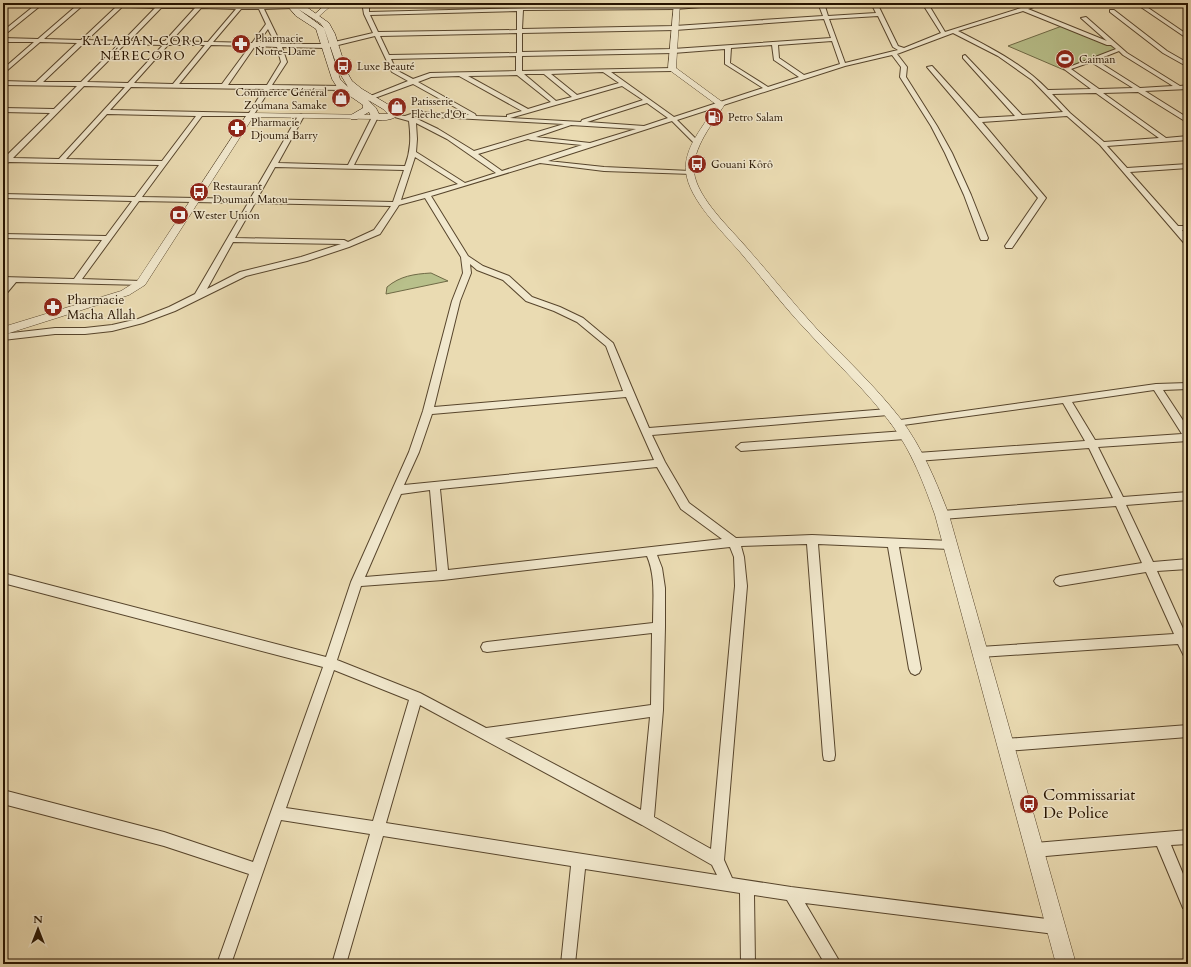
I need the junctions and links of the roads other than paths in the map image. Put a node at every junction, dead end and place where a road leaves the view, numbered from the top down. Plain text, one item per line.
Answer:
1 (331, 3) edge
2 (372, 3) edge
3 (450, 3) edge
4 (500, 3) edge
5 (538, 3) edge
6 (586, 3) edge
7 (726, 3) edge
8 (820, 3) edge
9 (874, 3) edge
10 (948, 3) edge
11 (1042, 3) edge
12 (1138, 3) edge
13 (3, 4) edge
14 (41, 4) edge
15 (293, 4) edge
16 (926, 4) edge
17 (80, 5) junction
18 (162, 5) edge
19 (202, 5) edge
20 (676, 5) edge
21 (120, 6) junction
22 (259, 6) edge
23 (623, 6) edge
24 (239, 8) junction
25 (520, 9) junction
26 (584, 9) junction
27 (1020, 9) junction
28 (500, 10) junction
29 (536, 10) junction
30 (1112, 10) dead end
31 (449, 12) junction
32 (367, 14) junction
33 (879, 14) junction
34 (312, 18) junction
35 (826, 18) junction
36 (1084, 18) dead end
37 (269, 24) junction
38 (675, 28) junction
39 (954, 31) junction
40 (519, 32) junction
41 (3, 34) edge
42 (376, 34) junction
43 (944, 34) junction
44 (1188, 37) edge
45 (833, 39) junction
46 (3, 40) edge
47 (39, 41) junction
48 (82, 42) junction
49 (124, 42) junction
50 (167, 43) junction
51 (209, 44) junction
52 (775, 44) junction
53 (254, 45) junction
54 (279, 45) junction
55 (330, 45) junction
56 (728, 47) junction
57 (1120, 48) junction
58 (904, 50) junction
59 (673, 51) junction
60 (893, 53) junction
61 (519, 54) junction
62 (387, 57) junction
63 (965, 57) dead end
64 (1092, 60) junction
65 (843, 65) junction
66 (1188, 65) edge
67 (930, 67) dead end
68 (672, 70) junction
69 (605, 71) junction
70 (3, 72) edge
71 (545, 72) junction
72 (519, 73) junction
73 (460, 74) junction
74 (804, 78) junction
75 (412, 82) junction
76 (3, 83) edge
77 (37, 84) junction
78 (83, 84) junction
79 (623, 84) junction
80 (129, 85) junction
81 (174, 86) junction
82 (1188, 86) edge
83 (223, 87) junction
84 (1178, 87) junction
85 (269, 88) junction
86 (343, 88) junction
87 (768, 89) junction
88 (1138, 90) junction
89 (1096, 91) junction
90 (1048, 92) junction
91 (576, 97) junction
92 (369, 101) junction
93 (647, 101) junction
94 (555, 103) junction
95 (721, 104) junction
96 (6, 110) edge
97 (56, 111) junction
98 (527, 111) junction
99 (105, 112) junction
100 (200, 114) junction
101 (1068, 114) junction
102 (3, 115) edge
103 (251, 115) junction
104 (393, 115) junction
105 (301, 116) junction
106 (354, 117) junction
107 (375, 117) junction
108 (477, 117) junction
109 (1020, 117) junction
110 (409, 118) junction
111 (502, 118) junction
112 (673, 119) junction
113 (977, 120) junction
114 (1188, 121) edge
115 (576, 123) junction
116 (648, 127) junction
117 (526, 137) junction
118 (1188, 138) edge
119 (1164, 139) junction
120 (697, 144) junction
121 (1102, 144) junction
122 (591, 145) junction
123 (413, 153) junction
124 (472, 154) junction
125 (4, 161) edge
126 (61, 161) junction
127 (537, 162) junction
128 (164, 163) junction
129 (273, 165) junction
130 (350, 166) junction
131 (1188, 166) edge
132 (408, 168) junction
133 (1125, 170) junction
134 (501, 173) junction
135 (690, 173) junction
136 (464, 185) junction
137 (427, 195) junction
138 (3, 196) edge
139 (138, 199) junction
140 (195, 200) junction
141 (252, 201) junction
142 (396, 204) junction
143 (1175, 228) junction
144 (1188, 228) edge
145 (3, 236) edge
146 (108, 238) junction
147 (984, 238) dead end
148 (230, 240) junction
149 (351, 242) junction
150 (1188, 242) edge
151 (1009, 246) dead end
152 (465, 257) junction
153 (3, 279) edge
154 (13, 280) junction
155 (76, 281) junction
156 (141, 283) junction
157 (3, 292) edge
158 (199, 295) junction
159 (3, 331) edge
160 (3, 337) edge
161 (1188, 386) edge
162 (1156, 387) junction
163 (629, 394) junction
164 (1066, 400) junction
165 (428, 412) junction
166 (892, 417) junction
167 (646, 432) junction
168 (905, 435) junction
169 (1188, 436) edge
170 (1092, 444) junction
171 (741, 447) dead end
172 (916, 456) junction
173 (660, 463) junction
174 (435, 486) junction
175 (397, 490) junction
176 (1188, 496) edge
177 (1120, 502) junction
178 (942, 515) junction
179 (812, 539) junction
180 (734, 542) junction
181 (893, 543) junction
182 (950, 545) junction
183 (650, 552) junction
184 (1188, 564) edge
185 (1149, 567) junction
186 (442, 575) junction
187 (3, 578) edge
188 (1060, 581) dead end
189 (357, 582) junction
190 (658, 627) junction
191 (1185, 638) edge
192 (488, 647) dead end
193 (980, 652) junction
194 (1188, 652) edge
195 (330, 663) junction
196 (914, 669) dead end
197 (416, 697) junction
198 (656, 710) junction
199 (1188, 731) edge
200 (486, 734) junction
201 (1005, 745) junction
202 (829, 754) dead end
203 (3, 797) edge
204 (278, 813) junction
205 (647, 820) junction
206 (377, 829) junction
207 (1188, 837) edge
208 (1161, 839) junction
209 (1034, 850) junction
210 (579, 860) junction
211 (717, 860) junction
212 (257, 870) junction
213 (728, 884) junction
214 (746, 887) junction
215 (791, 894) junction
216 (1188, 903) edge
217 (1055, 926) junction
218 (224, 964) edge
219 (339, 964) edge
220 (568, 964) edge
221 (748, 964) edge
222 (834, 964) edge
223 (1066, 964) edge

1 - 34 street
2 - 32 street
3 - 31 street
4 - 28 street
5 - 29 street
6 - 26 street
7 - 20 street
8 - 35 street
9 - 33 street
10 - 16 street
11 - 27 street
12 - 44 street
13 - 14 street
14 - 17 street
14 - 41 street
15 - 22 street
15 - 34 main road
16 - 43 street
17 - 21 street
17 - 47 street
18 - 19 street
18 - 21 street
18 - 49 street
19 - 24 street
19 - 50 street
20 - 23 street
20 - 38 street
21 - 48 street
22 - 24 street
22 - 37 street
23 - 26 street
24 - 51 street
25 - 28 street
25 - 29 street
25 - 40 street
26 - 29 street
27 - 39 street
27 - 57 street
28 - 31 street
30 - 66 street
31 - 32 street
32 - 42 street
33 - 35 street
33 - 58 street
34 - 55 main road
35 - 38 street
35 - 45 street
36 - 57 street
37 - 53 street
37 - 54 street
38 - 40 street
38 - 59 street
39 - 43 street
39 - 90 street
40 - 42 street
40 - 61 street
42 - 55 street
42 - 62 street
43 - 58 street
45 - 52 street
45 - 65 street
46 - 47 street
47 - 48 street
47 - 70 street
48 - 49 street
48 - 77 street
49 - 50 street
49 - 78 street
50 - 51 street
50 - 80 street
51 - 53 street
51 - 81 street
52 - 56 street
52 - 74 street
53 - 54 street
53 - 83 street
54 - 55 street
54 - 85 street
55 - 86 main road
55 - 92 main road
56 - 59 street
56 - 87 street
57 - 64 street
57 - 84 street
58 - 60 street
59 - 61 street
59 - 68 street
60 - 65 street
60 - 147 street
61 - 62 street
61 - 72 street
62 - 75 street
63 - 109 street
64 - 88 street
64 - 89 street
65 - 74 street
67 - 113 street
68 - 69 street
68 - 95 street
69 - 71 street
69 - 79 street
71 - 72 street
71 - 91 street
72 - 73 street
72 - 94 street
73 - 75 street
73 - 98 street
74 - 87 street
75 - 92 street
75 - 108 street
76 - 77 street
77 - 78 street
78 - 80 street
78 - 97 street
79 - 91 street
79 - 93 street
80 - 81 street
80 - 99 street
81 - 83 street
82 - 84 street
83 - 85 street
84 - 88 street
85 - 86 street
85 - 103 street
86 - 92 main road
87 - 95 street
88 - 89 street
88 - 114 street
89 - 90 street
89 - 119 street
90 - 101 street
91 - 94 street
92 - 104 main road
92 - 106 main road
92 - 107 main road
93 - 112 street
93 - 115 street
94 - 98 street
95 - 112 street
95 - 120 street
96 - 97 street
96 - 102 street
97 - 125 street
98 - 111 street
99 - 100 street
99 - 126 street
100 - 103 street
100 - 128 street
101 - 109 street
101 - 121 street
103 - 105 street
103 - 140 street
104 - 107 main road
104 - 110 street
105 - 106 street
105 - 129 street
106 - 107 street
107 - 130 street
108 - 110 street
108 - 111 street
109 - 113 street
110 - 123 street
110 - 124 street
111 - 115 street
112 - 116 street
112 - 120 street
113 - 151 street
115 - 116 street
115 - 117 street
116 - 122 street
117 - 122 street
117 - 124 street
118 - 119 street
119 - 121 street
120 - 135 street
121 - 133 street
122 - 127 street
123 - 132 street
123 - 136 street
124 - 134 street
125 - 126 street
126 - 128 street
127 - 134 street
127 - 135 street
128 - 139 street
129 - 130 street
129 - 141 street
130 - 132 street
131 - 133 street
132 - 142 street
133 - 143 street
134 - 136 street
135 - 166 street
136 - 137 street
137 - 142 street
137 - 152 street
138 - 139 street
139 - 140 street
139 - 146 street
140 - 141 street
140 - 156 street
141 - 142 street
141 - 148 street
142 - 149 street
143 - 144 street
143 - 150 street
145 - 146 street
146 - 155 street
148 - 149 street
148 - 158 street
149 - 158 street
152 - 163 street
152 - 165 street
153 - 154 street
154 - 155 street
154 - 157 street
155 - 156 street
156 - 159 street
158 - 160 street
161 - 162 street
162 - 164 street
162 - 169 street
163 - 165 street
163 - 167 street
164 - 166 street
164 - 170 street
165 - 175 street
166 - 167 street
166 - 168 street
167 - 173 street
168 - 171 street
168 - 172 street
169 - 170 street
170 - 172 street
170 - 177 street
172 - 178 street
173 - 174 street
173 - 180 street
174 - 175 street
174 - 186 street
175 - 189 street
176 - 177 street
177 - 178 street
177 - 185 street
178 - 182 street
179 - 180 street
179 - 181 street
179 - 202 street
180 - 183 street
180 - 211 street
181 - 182 street
181 - 196 street
182 - 193 street
183 - 186 street
183 - 190 street
184 - 185 street
185 - 188 street
185 - 191 street
186 - 189 street
187 - 195 street
189 - 195 street
190 - 192 street
190 - 198 street
191 - 193 street
191 - 194 street
193 - 201 street
195 - 197 street
195 - 204 street
197 - 200 street
197 - 206 street
198 - 200 street
198 - 205 street
199 - 201 street
200 - 205 street
201 - 209 street
203 - 212 street
204 - 206 street
204 - 212 street
205 - 211 street
206 - 210 street
206 - 219 street
207 - 208 street
208 - 209 street
208 - 216 street
209 - 217 street
210 - 213 street
210 - 220 street
211 - 213 street
212 - 218 street
213 - 214 street
214 - 215 street
214 - 221 street
215 - 217 street
215 - 222 street
217 - 223 street

